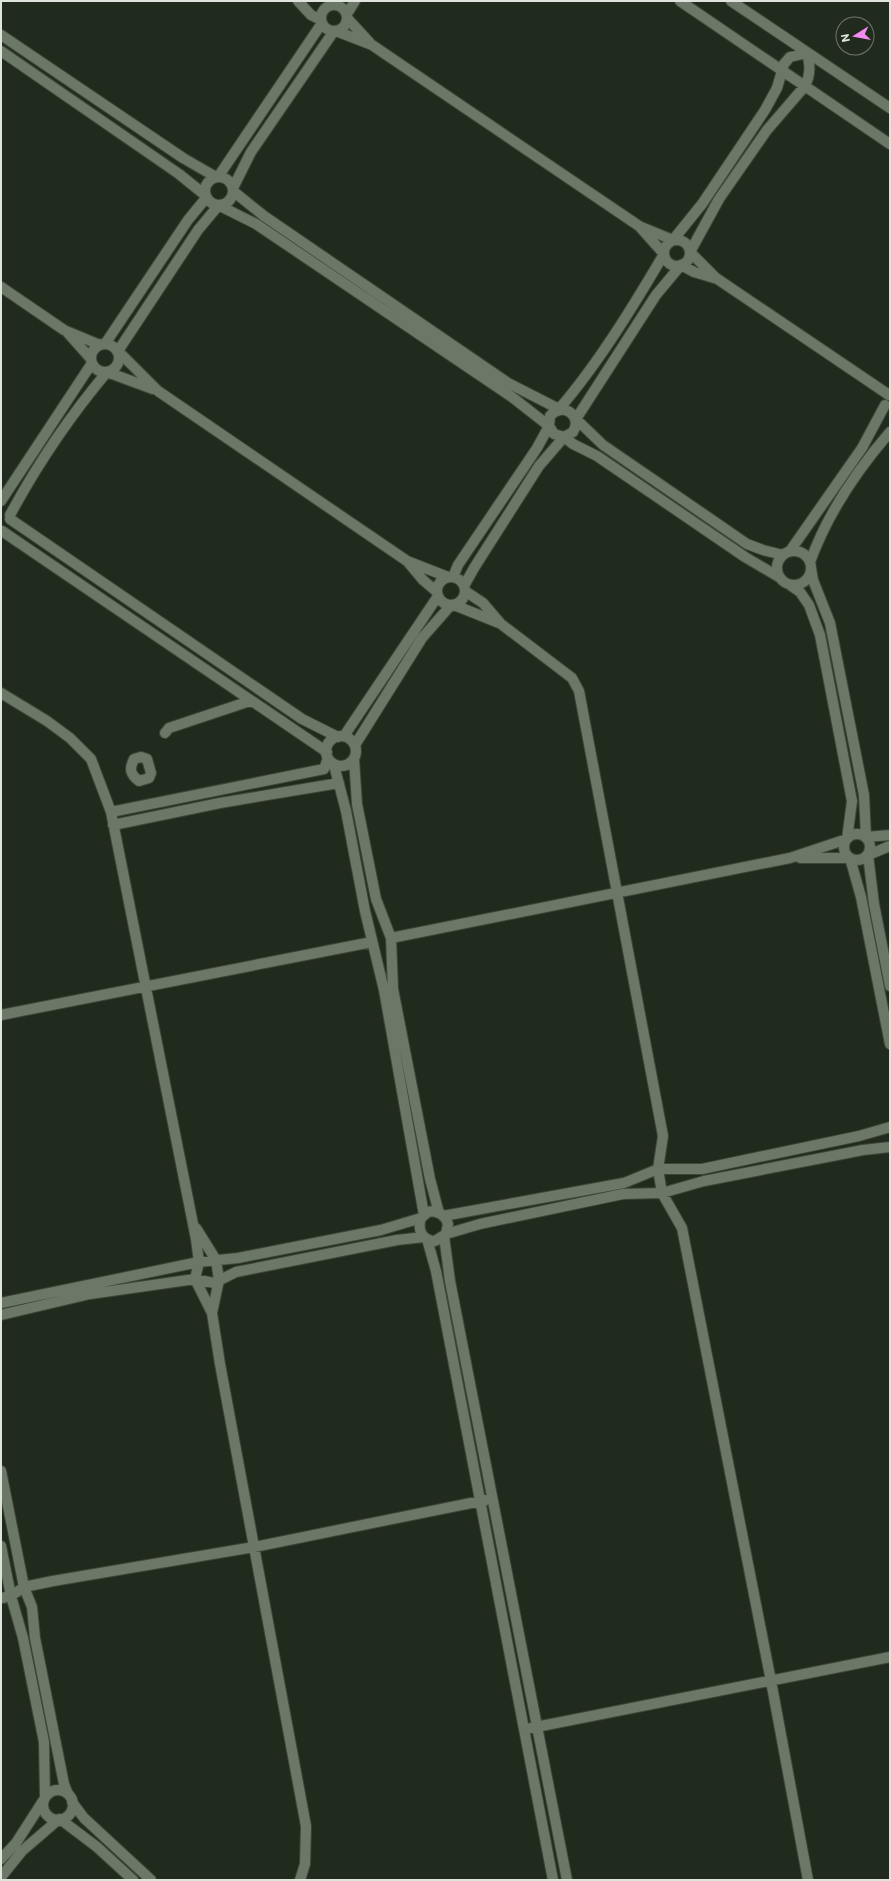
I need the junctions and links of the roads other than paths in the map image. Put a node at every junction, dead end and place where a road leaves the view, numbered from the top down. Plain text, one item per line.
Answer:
1 (298, 1) edge
2 (321, 1) edge
3 (355, 1) edge
4 (680, 1) edge
5 (731, 1) edge
6 (336, 4) edge
7 (347, 16) junction
8 (322, 21) junction
9 (335, 31) junction
10 (1, 35) edge
11 (372, 45) junction
12 (1, 51) edge
13 (808, 52) junction
14 (781, 70) junction
15 (805, 86) junction
16 (890, 108) edge
17 (890, 144) edge
18 (217, 177) junction
19 (233, 190) junction
20 (205, 196) junction
21 (219, 206) junction
22 (639, 226) junction
23 (284, 230) junction
24 (278, 239) junction
25 (673, 240) junction
26 (690, 252) junction
27 (664, 254) junction
28 (681, 265) junction
29 (352, 276) junction
30 (716, 278) junction
31 (347, 286) junction
32 (1, 287) edge
33 (408, 321) junction
34 (64, 330) junction
35 (102, 344) junction
36 (118, 351) junction
37 (91, 361) junction
38 (107, 372) junction
39 (497, 381) junction
40 (158, 391) junction
41 (888, 398) edge
42 (559, 410) junction
43 (890, 416) edge
44 (576, 419) junction
45 (549, 426) junction
46 (890, 432) edge
47 (564, 437) junction
48 (825, 501) junction
49 (1, 502) edge
50 (1, 507) edge
51 (835, 509) junction
52 (10, 517) junction
53 (2, 532) edge
54 (787, 553) junction
55 (406, 561) junction
56 (810, 565) junction
57 (451, 577) junction
58 (780, 577) junction
59 (100, 581) junction
60 (790, 585) junction
61 (465, 589) junction
62 (92, 592) junction
63 (437, 594) junction
64 (453, 605) junction
65 (501, 624) junction
66 (1, 693) edge
67 (250, 701) junction
68 (165, 733) dead end
69 (341, 737) junction
70 (355, 745) junction
71 (330, 758) junction
72 (354, 759) junction
73 (339, 782) junction
74 (111, 812) junction
75 (113, 825) junction
76 (890, 835) edge
77 (866, 837) junction
78 (847, 839) junction
79 (890, 846) edge
80 (868, 855) junction
81 (790, 858) junction
82 (850, 858) junction
83 (619, 893) junction
84 (391, 938) junction
85 (372, 942) junction
86 (890, 986) edge
87 (145, 987) junction
88 (1, 1015) edge
89 (890, 1044) edge
90 (399, 1049) junction
91 (890, 1127) edge
92 (890, 1147) edge
93 (658, 1169) junction
94 (662, 1193) junction
95 (441, 1214) junction
96 (422, 1217) junction
97 (192, 1221) junction
98 (445, 1235) junction
99 (425, 1238) junction
100 (306, 1245) junction
101 (308, 1257) junction
102 (216, 1260) junction
103 (199, 1262) junction
104 (195, 1279) junction
105 (219, 1280) junction
106 (1, 1303) edge
107 (212, 1313) junction
108 (1, 1315) edge
109 (460, 1334) junction
110 (448, 1337) junction
111 (1, 1471) edge
112 (493, 1498) junction
113 (480, 1501) junction
114 (1, 1546) edge
115 (254, 1547) junction
116 (24, 1588) junction
117 (6, 1597) edge
118 (890, 1658) edge
119 (771, 1681) junction
120 (537, 1727) junction
121 (524, 1729) junction
122 (70, 1798) junction
123 (44, 1799) junction
124 (59, 1820) junction
125 (1, 1859) edge
126 (1, 1877) edge
127 (147, 1879) edge
128 (133, 1880) edge
129 (300, 1880) edge
130 (553, 1880) edge
131 (567, 1880) edge
132 (808, 1880) edge

1 - 8 street
2 - 6 street
3 - 7 street
4 - 14 street
5 - 13 street
6 - 7 street
6 - 8 street
7 - 9 street
7 - 11 street
8 - 9 street
8 - 18 street
9 - 11 street
9 - 19 street
10 - 18 street
11 - 22 street
12 - 20 street
13 - 14 street
13 - 15 street
13 - 16 street
14 - 15 street
14 - 25 street
15 - 17 street
15 - 26 street
18 - 19 street
18 - 20 street
19 - 21 street
19 - 23 street
20 - 21 street
20 - 35 street
21 - 24 street
21 - 36 street
22 - 25 street
22 - 27 street
23 - 24 street
23 - 29 street
24 - 31 street
25 - 26 street
25 - 27 street
26 - 28 street
26 - 30 street
27 - 28 street
27 - 42 street
28 - 30 street
28 - 44 street
29 - 31 street
29 - 33 street
30 - 41 street
31 - 33 street
32 - 34 street
33 - 39 street
34 - 35 street
34 - 37 street
35 - 36 street
35 - 37 street
36 - 38 street
36 - 40 street
37 - 38 street
37 - 49 street
38 - 40 street
38 - 52 street
39 - 42 street
39 - 45 street
40 - 55 street
41 - 43 street
41 - 48 street
42 - 44 street
42 - 45 street
44 - 47 street
44 - 54 street
45 - 47 street
45 - 57 street
46 - 51 street
47 - 58 street
47 - 61 street
48 - 51 street
48 - 54 street
50 - 52 street
51 - 56 street
52 - 53 street
52 - 59 street
53 - 62 street
54 - 56 street
54 - 58 street
55 - 57 street
55 - 63 street
56 - 60 street
56 - 77 street
57 - 61 street
57 - 63 street
58 - 60 street
59 - 62 street
59 - 69 street
60 - 78 street
61 - 64 street
61 - 65 street
62 - 67 street
63 - 64 street
63 - 69 street
64 - 65 street
64 - 70 street
65 - 83 street
66 - 74 street
67 - 68 street
67 - 71 street
69 - 70 street
69 - 71 street
70 - 72 street
71 - 72 street
71 - 73 street
71 - 74 street
72 - 84 street
73 - 75 street
73 - 85 street
74 - 75 street
75 - 87 street
76 - 77 street
77 - 78 street
77 - 80 street
78 - 81 street
78 - 82 street
79 - 80 street
80 - 82 street
80 - 86 street
81 - 82 street
81 - 83 street
82 - 89 street
83 - 84 street
83 - 93 street
84 - 90 street
85 - 87 street
85 - 90 street
87 - 88 street
87 - 97 street
90 - 95 street
90 - 96 street
91 - 93 street
92 - 94 street
93 - 94 street
93 - 95 street
94 - 98 street
94 - 119 street
95 - 96 street
95 - 98 street
96 - 99 street
96 - 100 street
97 - 102 street
97 - 103 street
98 - 99 street
98 - 109 street
99 - 101 street
99 - 110 street
100 - 101 street
100 - 102 street
101 - 105 street
102 - 103 street
102 - 105 street
103 - 104 street
103 - 106 street
104 - 105 street
104 - 107 street
104 - 108 street
105 - 107 street
107 - 115 street
109 - 110 street
109 - 112 street
110 - 113 street
111 - 116 street
112 - 113 street
112 - 120 street
113 - 115 street
113 - 121 street
114 - 117 street
115 - 116 street
115 - 129 street
116 - 117 street
116 - 122 street
117 - 123 street
118 - 119 street
119 - 120 street
119 - 132 street
120 - 121 street
120 - 131 street
121 - 130 street
122 - 123 street
122 - 124 street
122 - 127 street
123 - 124 street
123 - 125 street
124 - 126 street
124 - 128 street

